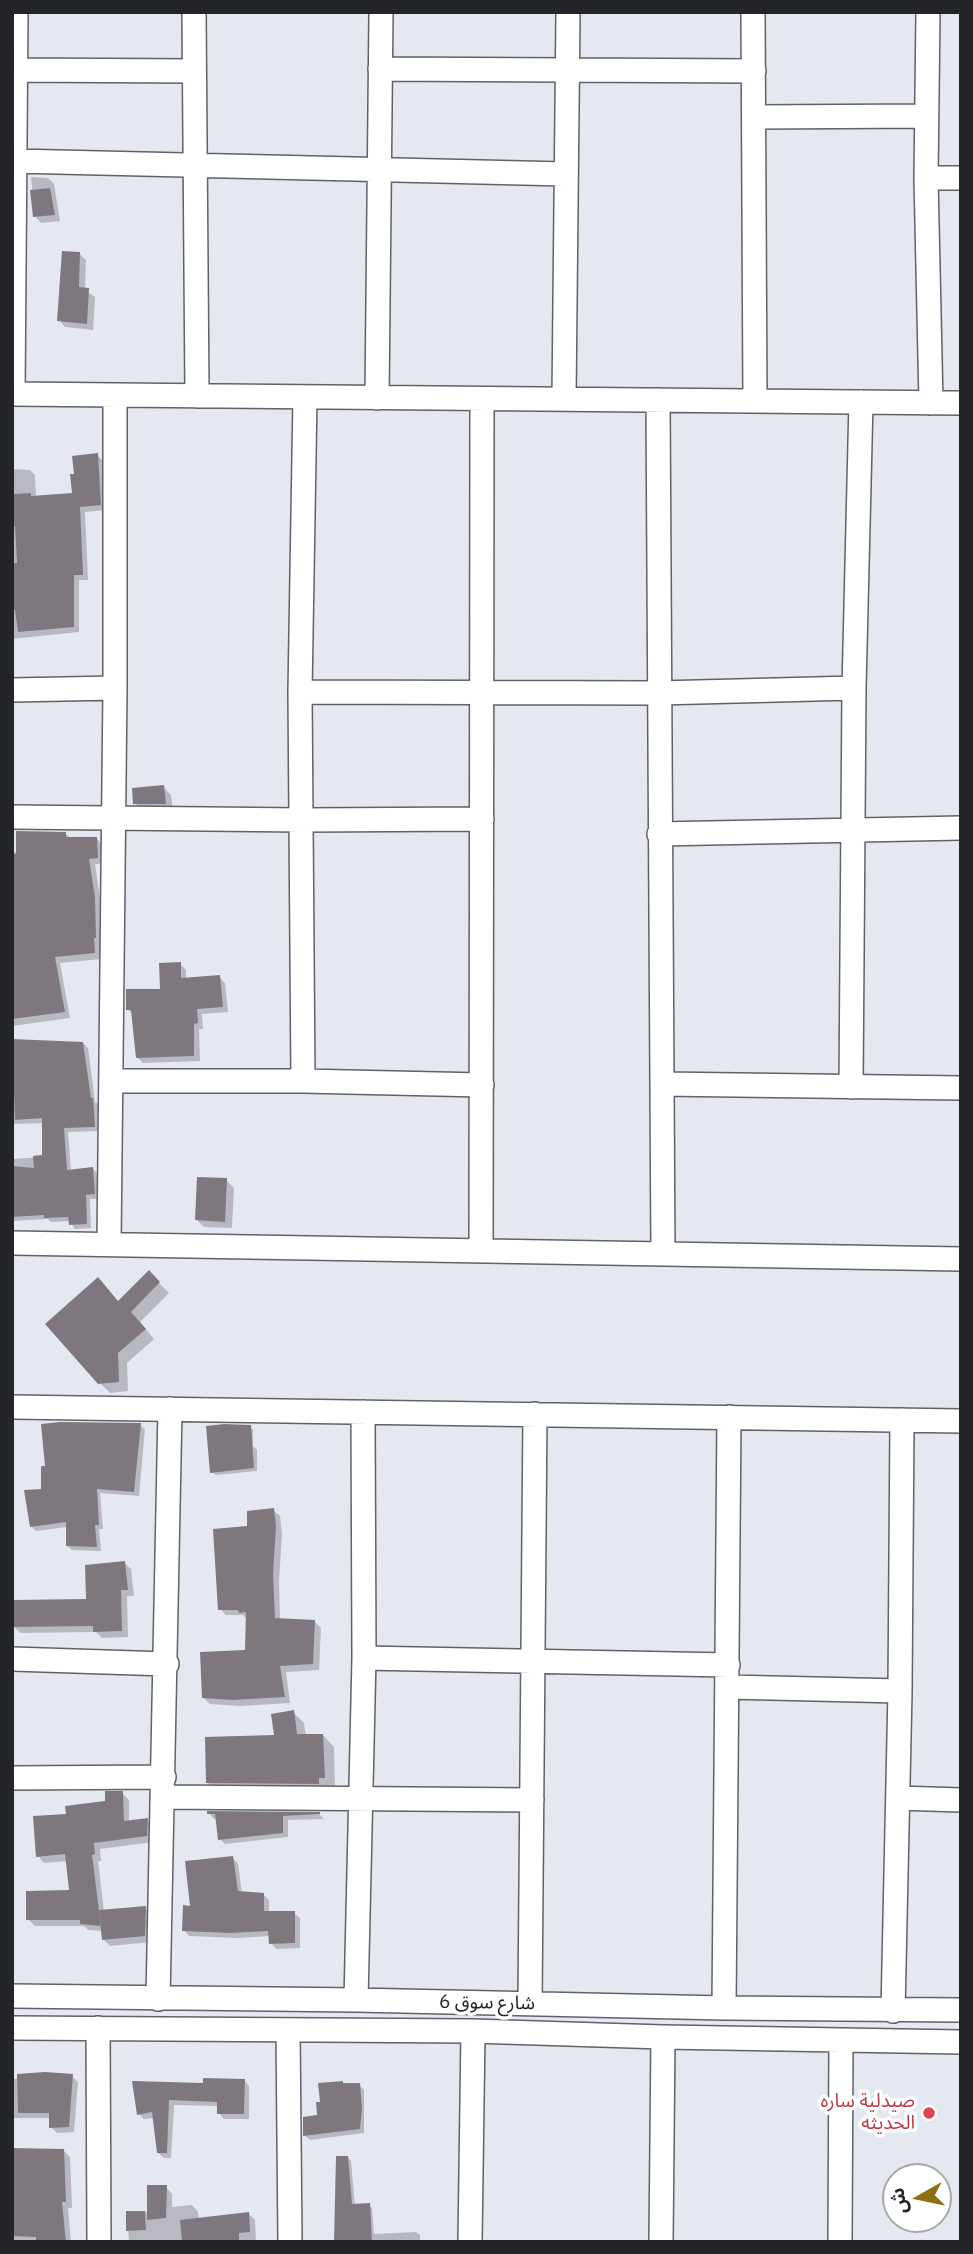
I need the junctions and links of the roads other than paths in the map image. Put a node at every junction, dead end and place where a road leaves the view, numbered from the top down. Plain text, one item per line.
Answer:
1 (16, 12) edge
2 (194, 12) edge
3 (381, 12) edge
4 (568, 12) edge
5 (753, 12) edge
6 (928, 12) edge
7 (380, 69) junction
8 (14, 70) edge
9 (567, 70) junction
10 (194, 71) junction
11 (754, 71) junction
12 (754, 117) junction
13 (926, 117) junction
14 (15, 162) junction
15 (194, 166) junction
16 (379, 170) junction
17 (565, 174) junction
18 (926, 178) junction
19 (961, 178) edge
20 (13, 394) edge
21 (115, 395) junction
22 (197, 396) junction
23 (305, 397) junction
24 (377, 398) junction
25 (482, 399) junction
26 (564, 400) junction
27 (657, 400) junction
28 (755, 401) junction
29 (861, 402) junction
30 (931, 403) junction
31 (961, 403) edge
32 (115, 688) junction
33 (854, 688) junction
34 (12, 690) edge
35 (300, 692) junction
36 (482, 692) junction
37 (659, 693) junction
38 (12, 817) edge
39 (114, 817) junction
40 (482, 819) junction
41 (303, 820) junction
42 (961, 828) edge
43 (852, 830) junction
44 (659, 834) junction
45 (111, 1081) junction
46 (303, 1081) junction
47 (662, 1084) junction
48 (482, 1085) junction
49 (851, 1087) junction
50 (961, 1088) edge
51 (12, 1243) edge
52 (109, 1244) junction
53 (481, 1251) junction
54 (663, 1254) junction
55 (961, 1259) edge
56 (12, 1407) edge
57 (170, 1409) junction
58 (363, 1412) junction
59 (536, 1415) junction
60 (729, 1417) junction
61 (902, 1420) junction
62 (961, 1421) edge
63 (364, 1658) junction
64 (12, 1659) edge
65 (535, 1660) junction
66 (167, 1664) junction
67 (728, 1676) junction
68 (900, 1691) junction
69 (12, 1778) edge
70 (164, 1787) junction
71 (898, 1798) junction
72 (360, 1799) junction
73 (532, 1800) junction
74 (961, 1800) edge
75 (12, 1996) edge
76 (158, 1998) junction
77 (356, 2000) junction
78 (530, 2003) junction
79 (723, 2008) junction
80 (961, 2010) edge
81 (893, 2011) junction
82 (12, 2028) edge
83 (98, 2028) junction
84 (288, 2030) junction
85 (473, 2031) junction
86 (663, 2038) junction
87 (841, 2041) junction
88 (961, 2042) edge
89 (99, 2242) edge
90 (290, 2242) edge
91 (470, 2242) edge
92 (661, 2242) edge
93 (840, 2242) edge

1 - 8 street
2 - 10 street
3 - 7 street
4 - 9 street
5 - 11 street
6 - 13 street
7 - 9 street
7 - 16 street
8 - 10 street
8 - 14 street
9 - 11 street
9 - 17 street
10 - 15 street
11 - 12 street
12 - 13 street
12 - 28 street
13 - 18 street
14 - 15 street
14 - 20 street
15 - 16 street
15 - 22 street
16 - 17 street
16 - 24 street
17 - 26 street
18 - 19 street
18 - 30 street
20 - 21 street
21 - 22 street
21 - 32 street
22 - 23 street
23 - 24 street
23 - 35 street
24 - 25 street
25 - 26 street
25 - 36 street
26 - 27 street
27 - 28 street
27 - 37 street
28 - 29 street
29 - 30 street
29 - 33 street
30 - 31 street
32 - 34 street
32 - 39 street
33 - 37 street
33 - 43 street
35 - 36 street
35 - 41 street
36 - 37 street
36 - 40 street
37 - 44 street
38 - 39 street
39 - 41 street
39 - 45 street
40 - 41 street
40 - 48 street
41 - 46 street
42 - 43 street
43 - 44 street
43 - 49 street
44 - 47 street
45 - 46 street
45 - 52 street
46 - 48 street
47 - 49 street
47 - 54 street
48 - 53 street
49 - 50 street
51 - 52 street
52 - 53 street
53 - 54 street
54 - 55 street
56 - 57 street
57 - 58 street
57 - 66 street
58 - 59 street
58 - 63 street
59 - 60 street
59 - 65 street
60 - 61 street
60 - 67 street
61 - 62 street
61 - 68 street
63 - 65 street
63 - 72 street
64 - 66 street
65 - 67 street
65 - 73 street
66 - 70 street
67 - 68 street
67 - 79 street
68 - 71 street
69 - 70 street
70 - 72 street
70 - 76 street
71 - 74 street
71 - 81 street
72 - 73 street
72 - 77 street
73 - 78 street
75 - 76 street, شارع سوق 6
76 - 77 street, شارع سوق 6
77 - 78 street, شارع سوق 6
78 - 79 street, شارع سوق 6
79 - 81 street, شارع سوق 6
80 - 81 street, شارع سوق 6
82 - 83 street, شارع سوق 6
83 - 84 street, شارع سوق 6
83 - 89 street
84 - 85 street, شارع سوق 6
84 - 90 street
85 - 86 street, شارع سوق 6
85 - 91 street
86 - 87 street, شارع سوق 6
86 - 92 street
87 - 88 street, شارع سوق 6
87 - 93 street

